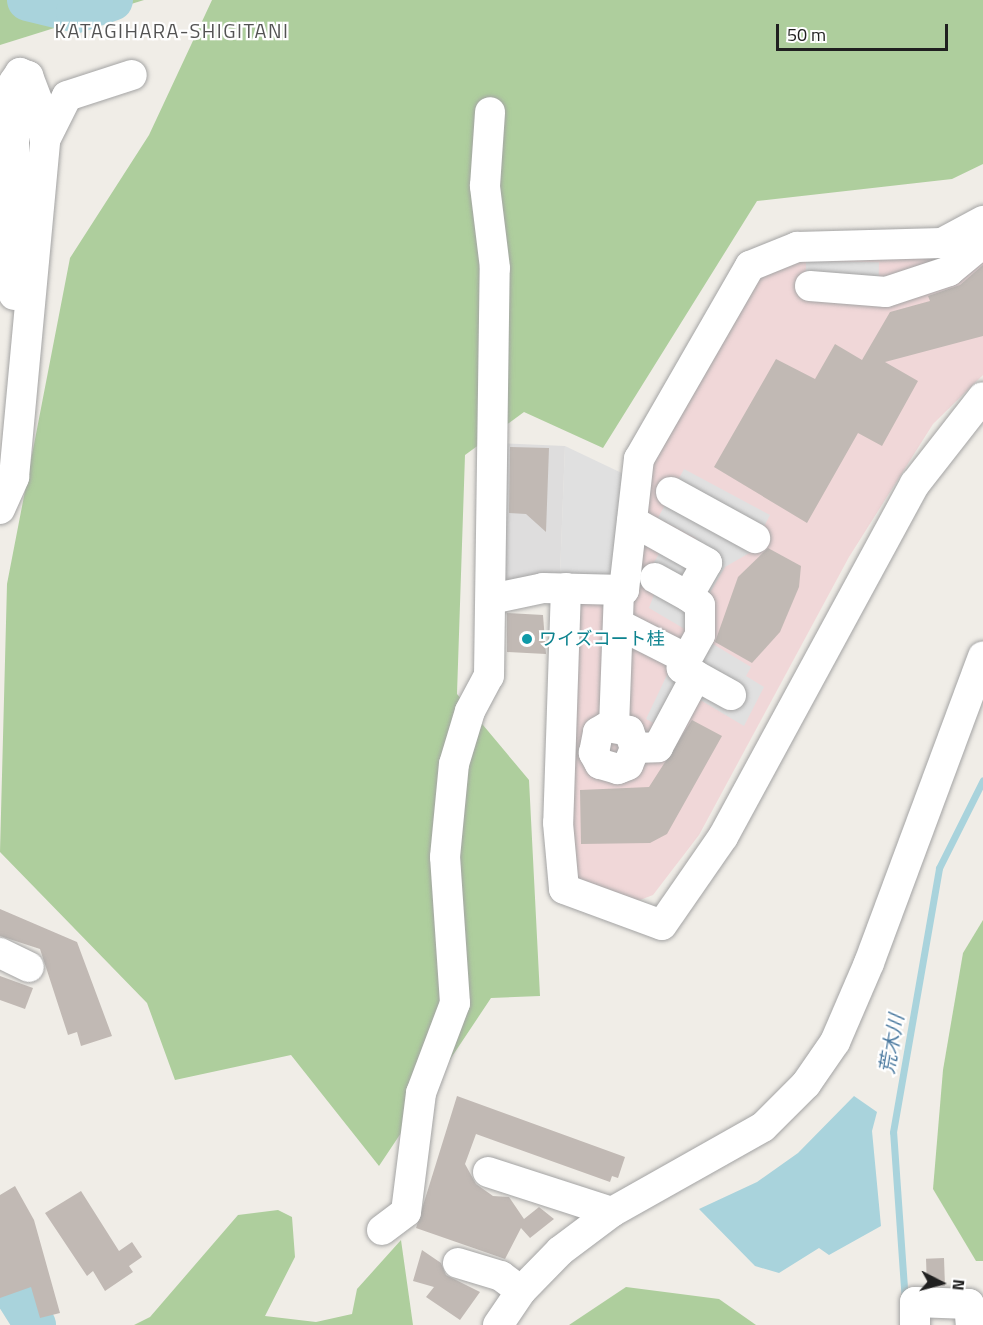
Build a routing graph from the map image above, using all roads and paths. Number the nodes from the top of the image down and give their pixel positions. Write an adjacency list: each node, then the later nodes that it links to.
1 (132, 75): 3 (street)
2 (490, 112): 17 (street)
3 (45, 140): 8 (street); 8 (street)
4 (983, 221): 11 (street)
5 (983, 243): 6 (street)
6 (810, 286)
7 (983, 397): 14 (street)
8 (22, 398): 10 (street)
9 (671, 492): 12 (street)
10 (0, 509)
11 (632, 521): 12 (street); 15 (street)
12 (707, 563): 16 (street)
13 (655, 578): 16 (street)
14 (566, 588): 15 (street); 17 (street)
15 (619, 590): 18 (street)
16 (688, 596): 20 (street)
17 (491, 599): 26 (street)
18 (618, 624): 20 (street); 20 (street)
19 (983, 656): 25 (street)
20 (692, 667): 21 (street)
21 (731, 695)
22 (0, 953): 23 (street)
23 (29, 967)
24 (488, 1172): 25 (street)
25 (612, 1212): 28 (street)
26 (382, 1230)
27 (458, 1263): 28 (street)
28 (520, 1291): 29 (street)
29 (498, 1325)
30 (915, 1325): 31 (street)
31 (971, 1325)

